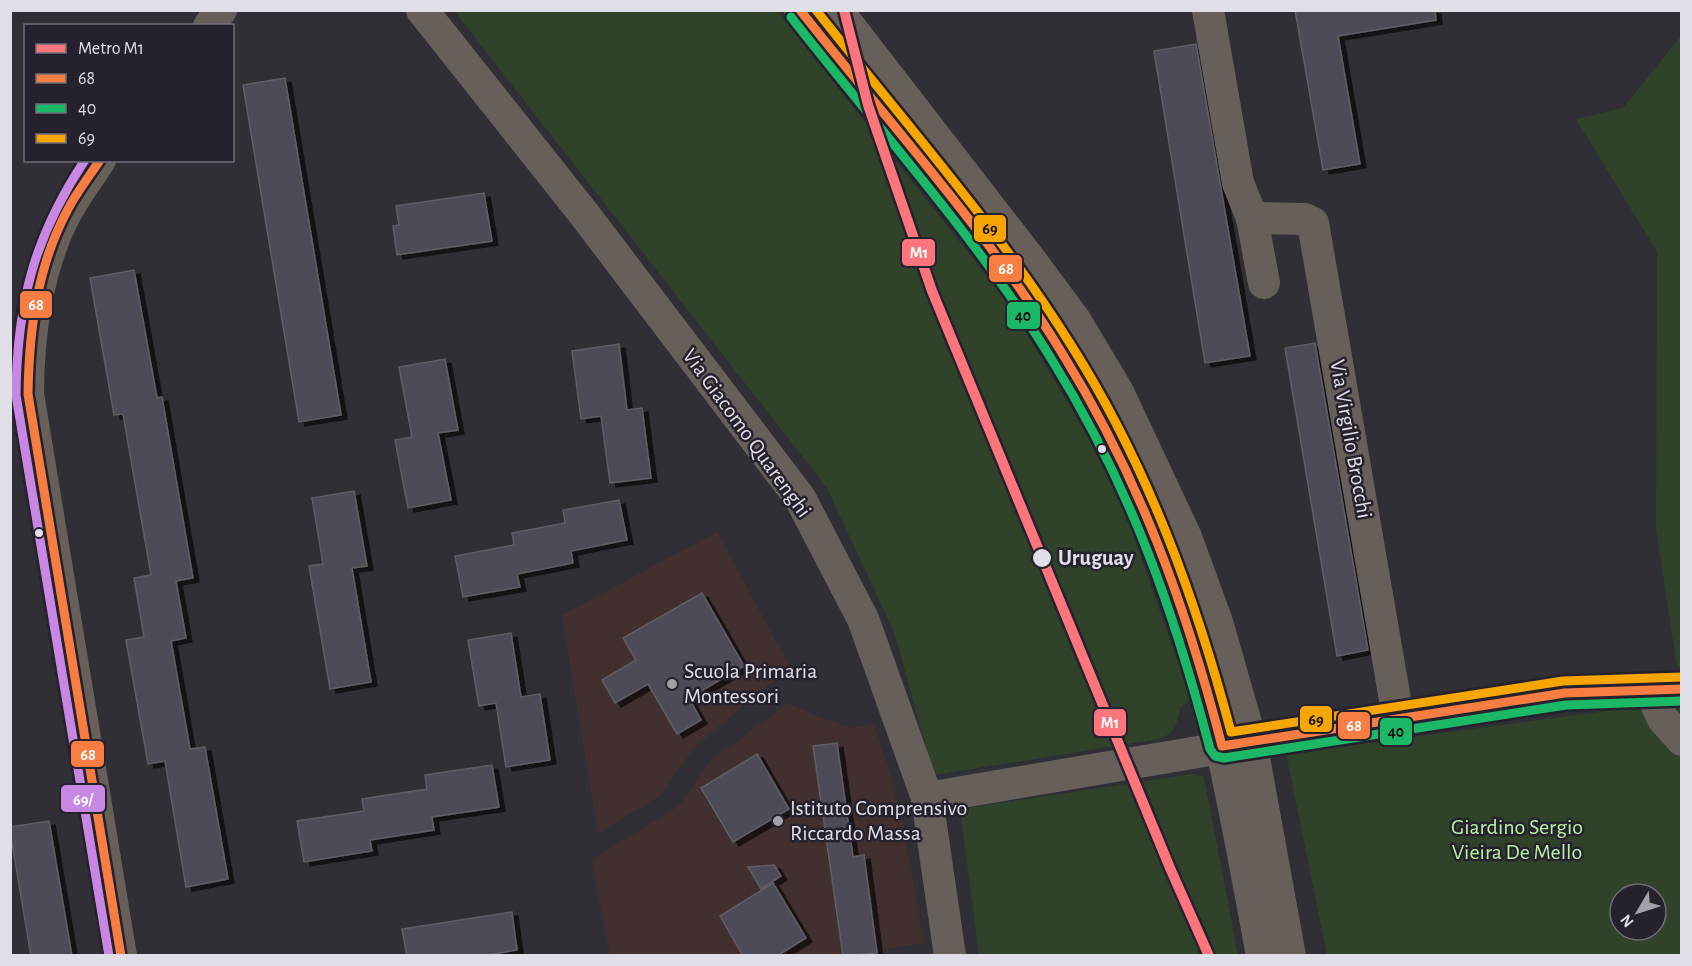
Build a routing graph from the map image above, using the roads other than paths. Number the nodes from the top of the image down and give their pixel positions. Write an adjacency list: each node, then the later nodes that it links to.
1 (221, 10): 5 (street)
2 (422, 10): 15 (street, Via Giacomo Quarenghi)
3 (1208, 10): 7 (street)
4 (821, 15): 14 (street)
5 (210, 24)
6 (99, 162): 9 (street)
7 (1252, 218): 8 (street); 12 (street, Via Virgilio Brocchi)
8 (1264, 284)
9 (19, 396): 16 (street)
10 (1649, 689): 11 (street); 12 (street); 13 (street)
11 (1682, 689)
12 (1398, 717): 14 (street)
13 (1682, 740)
14 (1236, 744): 15 (street); 18 (street); 19 (street)
15 (927, 798): 17 (street, Via Giacomo Quarenghi)
16 (121, 956)
17 (950, 956)
18 (1262, 956)
19 (1290, 956)

